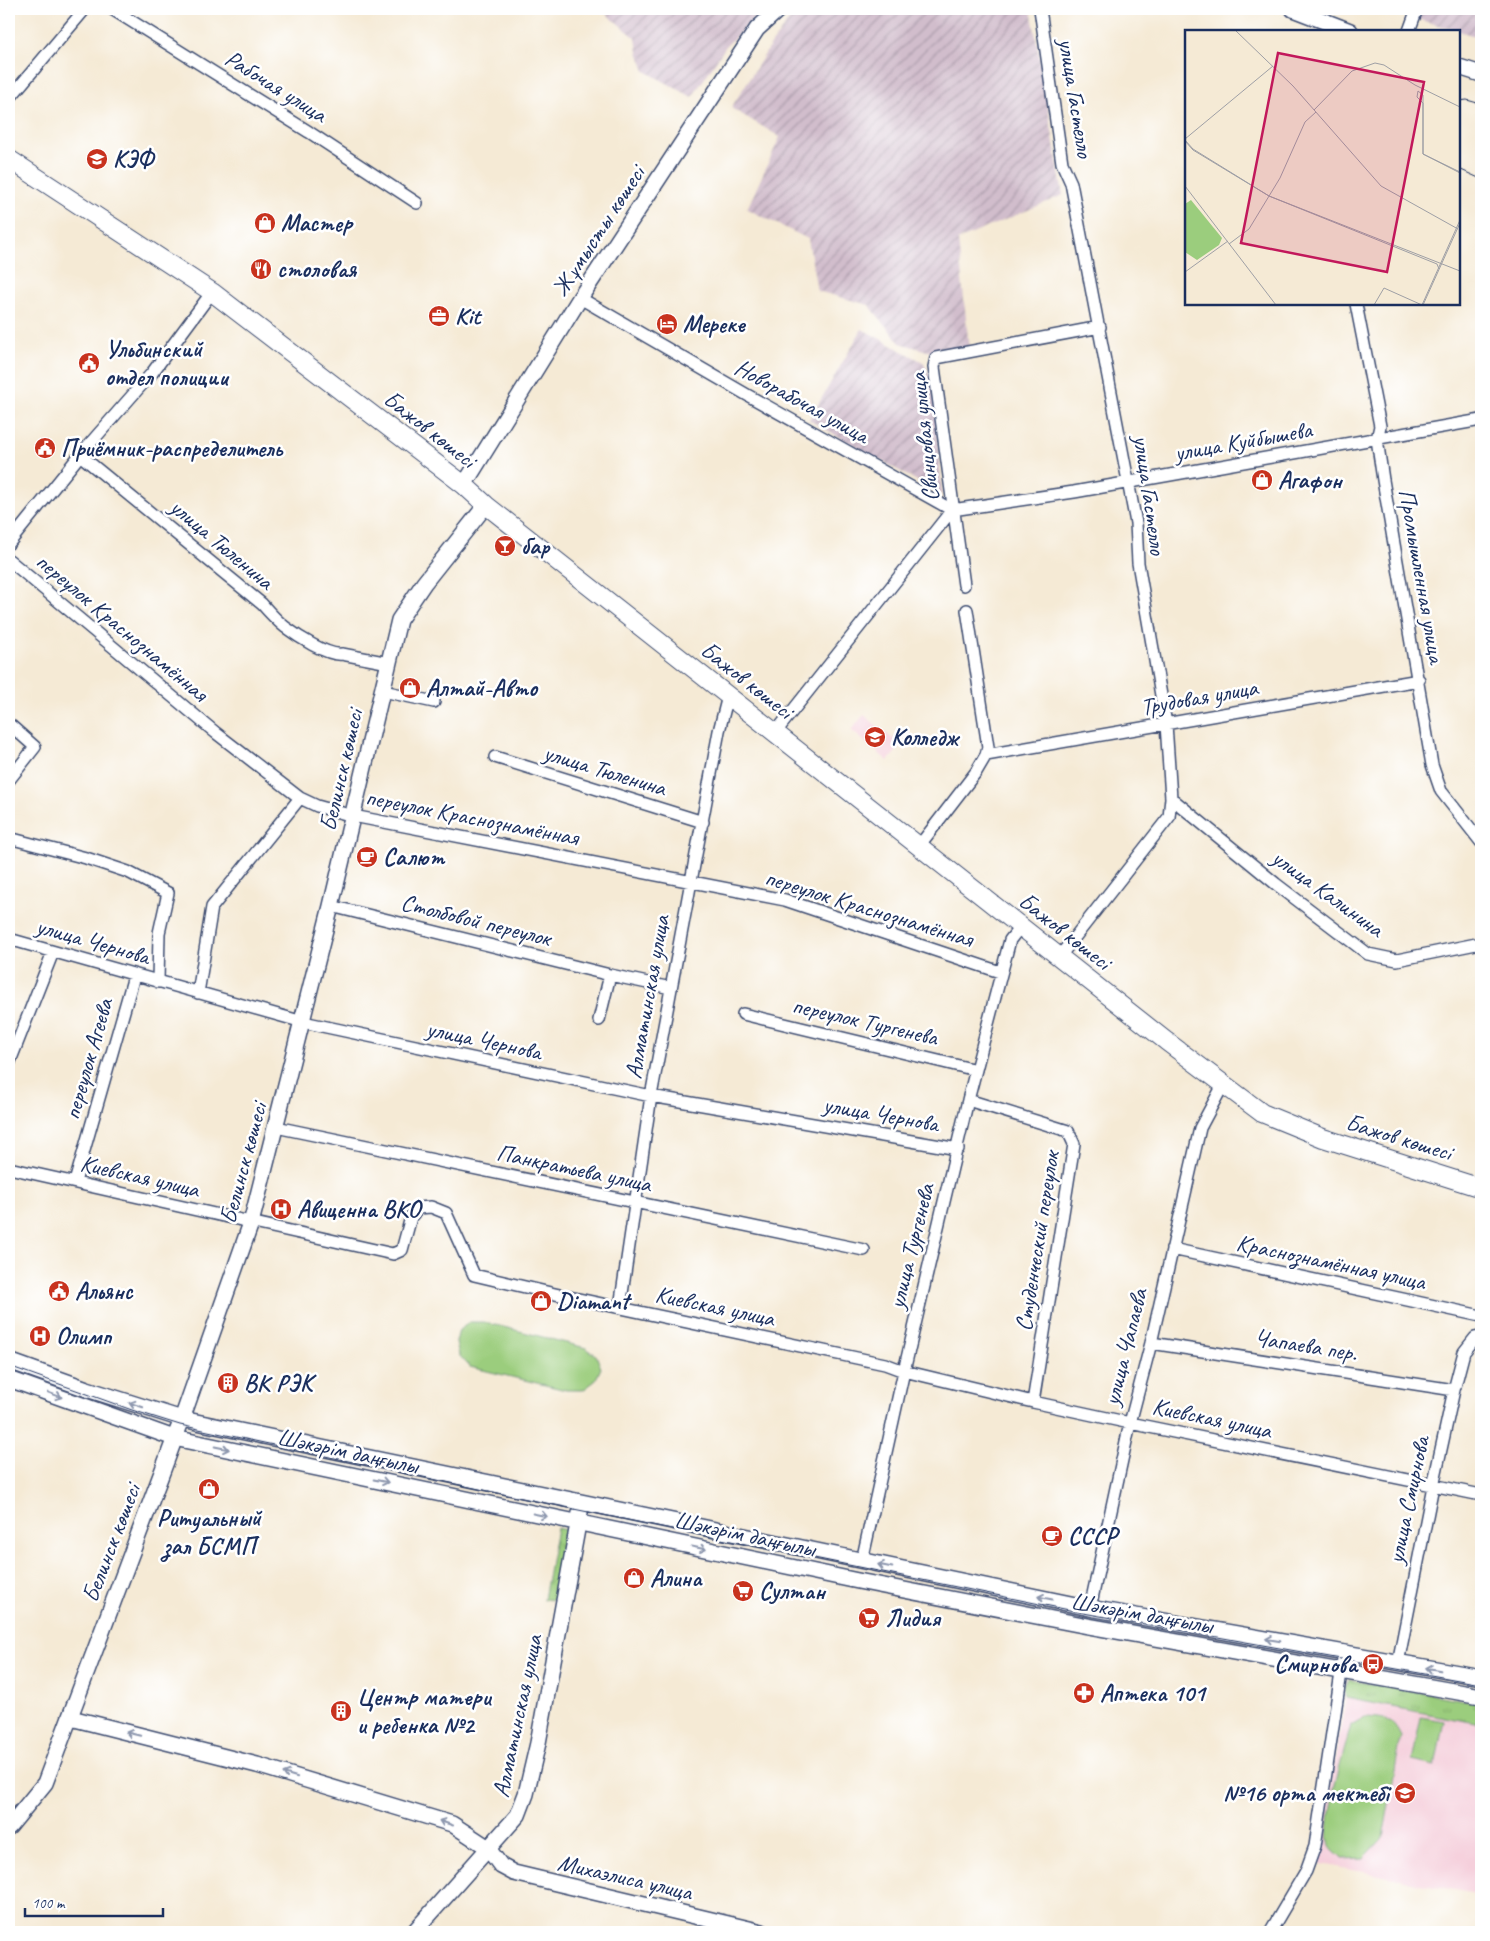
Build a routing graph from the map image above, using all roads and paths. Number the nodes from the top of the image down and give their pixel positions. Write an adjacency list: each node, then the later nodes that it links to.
1 (85, 9): 11 (street)
2 (112, 9): 13 (street, Рабочая улица)
3 (779, 9): 15 (main road, Жұмысты көшесі)
4 (1040, 9): 17 (street, улица Гастелло)
5 (1293, 9): 7 (main road)
6 (1417, 9): 8 (street)
7 (1347, 30)
8 (1409, 30)
9 (1460, 67): 10 (main road)
10 (1481, 74)
11 (9, 100)
12 (9, 158): 14 (main road, Бажов көшесі)
13 (417, 203)
14 (212, 292): 20 (street); 22 (main road, Бажов көшесі)
15 (580, 298): 22 (main road, Жұмысты көшесі); 24 (street, Новорабочая улица)
16 (1356, 305): 19 (street, Промышленная улица)
17 (1100, 327): 21 (street, улица Гастелло); 24 (street, Свинцовая улица)
18 (1481, 420): 19 (street, улица Куйбышева)
19 (1377, 439): 21 (street, улица Куйбышева); 30 (street, Промышленная улица)
20 (80, 455): 25 (street); 29 (street, улица Тюленина)
21 (1128, 482): 24 (street, улица Куйбышева); 35 (street, улица Гастелло)
22 (464, 485): 23 (main road, Бажов көшесі)
23 (486, 504): 29 (main road, Белинск көшесі); 32 (main road, Бажов көшесі)
24 (952, 510): 27 (street, Свинцовая улица); 36 (street)
25 (9, 543)
26 (9, 560): 40 (street, переулок Краснознамённая)
27 (964, 585)
28 (967, 610): 37 (street)
29 (389, 663): 31 (main road, Белинск көшесі)
30 (1419, 680): 35 (street, Трудовая улица); 45 (street, Промышленная улица)
31 (383, 690): 33 (street); 42 (main road, Белинск көшесі)
32 (728, 696): 36 (main road, Бажов көшесі); 43 (street, Алматинская улица)
33 (434, 702)
34 (9, 724): 39 (street)
35 (1166, 724): 37 (street, Трудовая улица); 41 (street, улица Гастелло)
36 (775, 732): 46 (main road, Бажов көшесі)
37 (986, 755): 46 (street)
38 (495, 757): 43 (street, улица Тюленина)
39 (9, 780)
40 (300, 798): 42 (street, переулок Краснознамённая); 59 (street)
41 (1171, 798): 51 (street, улица Калинина); 53 (street, улица Гастелло)
42 (353, 816): 47 (street, переулок Краснознамённая); 48 (main road, Белинск көшесі)
43 (702, 822): 47 (street, Алматинская улица)
44 (9, 838): 57 (street)
45 (1481, 842)
46 (919, 846): 49 (main road, Бажов көшесі)
47 (691, 881): 54 (street, переулок Краснознамённая); 58 (street, Алматинская улица)
48 (331, 906): 55 (street, Столбовой переулок); 62 (main road, Белинск көшесі)
49 (1020, 927): 53 (main road, Бажов көшесі); 54 (street, улица Тургенева)
50 (9, 939): 52 (street, улица Чернова)
51 (1481, 943)
52 (53, 952): 56 (street, улица Чернова); 63 (street)
53 (1060, 956): 65 (main road, Бажов көшесі)
54 (1000, 972): 64 (street, улица Тургенева)
55 (610, 975): 58 (street, Столбовой переулок); 61 (street)
56 (134, 976): 57 (street, улица Чернова); 71 (street, переулок Агеева)
57 (158, 982): 59 (street, улица Чернова)
58 (672, 988): 66 (street, Алматинская улица)
59 (198, 993): 62 (street, улица Чернова)
60 (743, 1014): 64 (street, переулок Тургенева)
61 (598, 1020)
62 (303, 1022): 66 (street, улица Чернова); 68 (main road, Белинск көшесі)
63 (9, 1064)
64 (976, 1070): 67 (street, улица Тургенева)
65 (1223, 1085): 72 (main road, Бажов көшесі); 75 (street, улица Чапаева)
66 (651, 1096): 69 (street, улица Чернова); 73 (street, Алматинская улица)
67 (968, 1100): 69 (street, улица Тургенева); 85 (street, Студенческий переулок)
68 (276, 1127): 73 (street, Панкратьева улица); 74 (main road, Белинск көшесі)
69 (958, 1149): 82 (street, улица Тургенева)
70 (9, 1168): 71 (street, Киевская улица)
71 (75, 1182): 74 (street, Киевская улица)
72 (1481, 1188)
73 (636, 1203): 76 (street, Панкратьева улица); 77 (street, Алматинская улица)
74 (251, 1224): 77 (street, Киевская улица); 86 (main road, Белинск көшесі)
75 (1172, 1249): 78 (street, Краснознамённая улица); 80 (street, улица Чапаева)
76 (864, 1250)
77 (620, 1307): 82 (street, Киевская улица)
78 (1481, 1316)
79 (1481, 1336): 84 (street, улица Смирнова)
80 (1151, 1343): 84 (street, Чапаева пер.); 87 (street, улица Чапаева)
81 (9, 1361): 86 (main road, Шәкәрім даңғылы, one-way to 81)
82 (904, 1371): 85 (street, Киевская улица); 93 (street, улица Тургенева)
83 (9, 1379): 88 (main road, Шәкәрім даңғылы, one-way to 88)
84 (1454, 1390): 89 (street, улица Смирнова)
85 (1033, 1402): 87 (street, Киевская улица)
86 (182, 1420): 88 (main road, Белинск көшесі); 91 (main road, Шәкәрім даңғылы)
87 (1130, 1423): 89 (street, Киевская улица); 95 (street, улица Чапаева)
88 (174, 1438): 92 (main road, Шәкәрім даңғылы, one-way to 92); 103 (main road, Белинск көшесі)
89 (1433, 1486): 90 (street, Киевская улица); 98 (street, улица Смирнова)
90 (1481, 1495)
91 (582, 1503): 92 (main road, Алматинская улица); 93 (main road, Шәкәрім даңғылы)
92 (578, 1523): 94 (main road, Шәкәрім даңғылы, one-way to 94); 105 (main road, Алматинская улица)
93 (862, 1561): 94 (main road, улица Тургенева); 95 (main road, Шәкәрім даңғылы, one-way to 93)
94 (858, 1581): 96 (main road, Шәкәрім даңғылы)
95 (1090, 1608): 96 (main road, улица Чапаева); 97 (main road, Шәкәрім даңғылы, one-way to 95)
96 (1088, 1626): 99 (main road, Шәкәрім даңғылы)
97 (1344, 1653): 98 (main road, Шәкәрім даңғылы); 99 (street)
98 (1398, 1663): 100 (main road, Шәкәрім даңғылы, one-way to 98); 101 (main road, улица Смирнова)
99 (1340, 1670): 101 (main road, Шәкәрім даңғылы); 108 (street)
100 (1481, 1677)
101 (1394, 1680): 102 (main road, Шәкәрім даңғылы)
102 (1481, 1696)
103 (71, 1718): 104 (main road, Белинск көшесі); 105 (main road, Михаэлиса улица, one-way to 103)
104 (9, 1827)
105 (487, 1847): 106 (main road, Алматинская улица); 107 (main road, Михаэлиса улица)
106 (414, 1932)
107 (762, 1932)
108 (1270, 1932)

